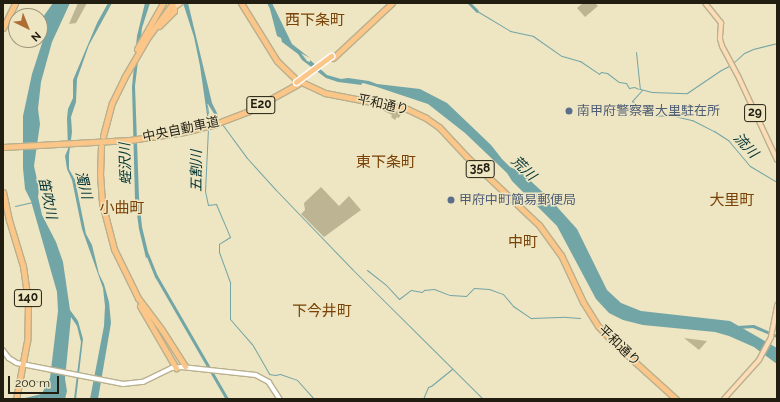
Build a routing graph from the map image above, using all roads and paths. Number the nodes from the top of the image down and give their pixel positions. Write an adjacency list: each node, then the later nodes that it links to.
1 (15, 3): 9 (highway)
2 (163, 3): 10 (highway)
3 (241, 3): 25 (highway, 平和通り / 358)
4 (387, 3): 11 (highway, 中央自動車道 / E20)
5 (392, 3): 11 (highway, 中央自動車道 / E20)
6 (705, 3): 15 (main road, 29)
7 (180, 4): 8 (main road)
8 (172, 5): 10 (highway); 10 (highway)
9 (3, 28)
10 (147, 36): 12 (highway); 12 (highway)
11 (332, 57): 14 (highway, 中央自動車道 / E20, bridge)
12 (127, 70): 13 (highway)
13 (102, 136)
14 (3, 146)
15 (777, 160)
16 (3, 192): 20 (highway, 140)
17 (777, 306): 26 (main road)
18 (148, 316): 18 (highway); 21 (highway); 22 (highway)
19 (3, 350): 20 (main road)
20 (26, 366): 22 (main road); 23 (highway, 140)
21 (185, 366): 22 (main road); 24 (main road)
22 (176, 368)
23 (16, 399)
24 (280, 399)
25 (676, 399)
26 (724, 399)

